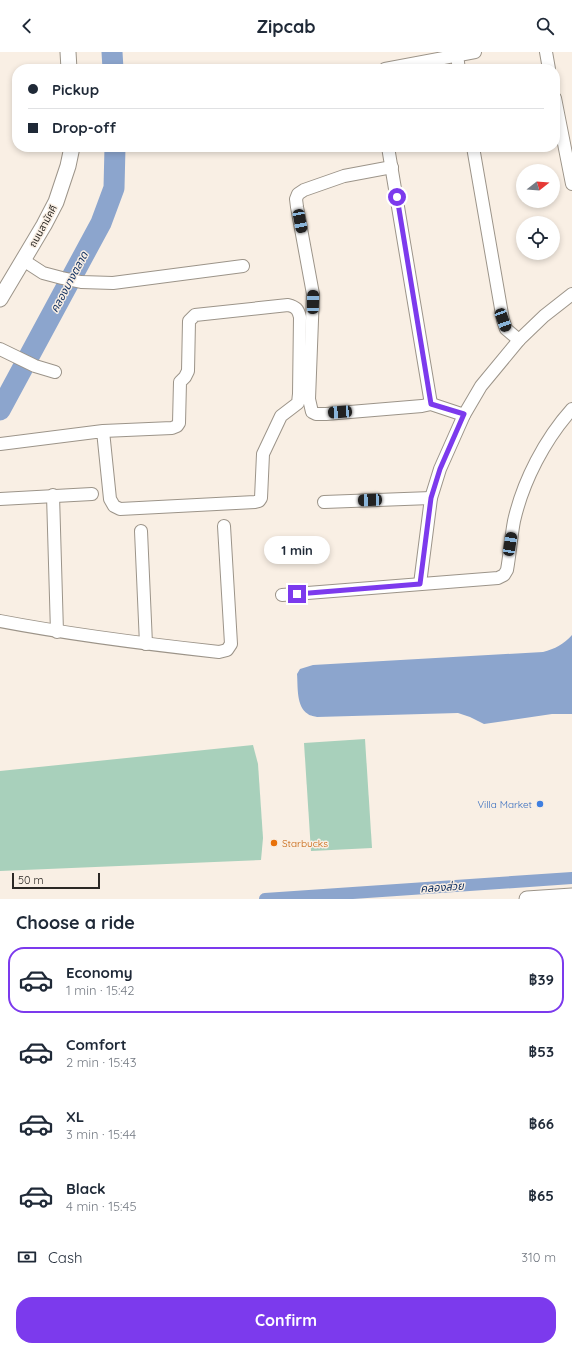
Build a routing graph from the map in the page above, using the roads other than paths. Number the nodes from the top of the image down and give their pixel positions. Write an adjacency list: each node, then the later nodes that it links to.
1 (68, 52): 5 (main road)
2 (475, 52): 4 (street)
3 (546, 52): 8 (street)
4 (457, 56): 6 (street); 7 (street)
5 (69, 64)
6 (413, 64)
7 (458, 64)
8 (548, 64)
9 (560, 123): 14 (street)
10 (71, 152): 15 (main road, ถนนสามัคคี)
11 (389, 152): 13 (street)
12 (474, 152): 19 (street)
13 (392, 167): 22 (street); 22 (street)
14 (572, 184)
15 (23, 260): 16 (street); 18 (main road, ถนนสามัคคี)
16 (243, 266)
17 (572, 294): 19 (street)
18 (0, 299)
19 (519, 340): 24 (street)
20 (5, 352): 21 (street)
21 (56, 372)
22 (431, 404): 24 (street)
23 (572, 409): 34 (street)
24 (464, 414): 29 (street)
25 (103, 431): 25 (street); 26 (street)
26 (1, 444)
27 (92, 494): 28 (street)
28 (53, 495): 30 (street); 37 (street)
29 (431, 498): 31 (street); 34 (street)
30 (0, 499)
31 (324, 502)
32 (224, 526): 38 (street)
33 (141, 531): 38 (street)
34 (420, 584): 35 (street)
35 (282, 595)
36 (0, 620): 37 (street)
37 (57, 632): 38 (street)
38 (146, 644)
39 (572, 896): 40 (main road)
40 (527, 899)

